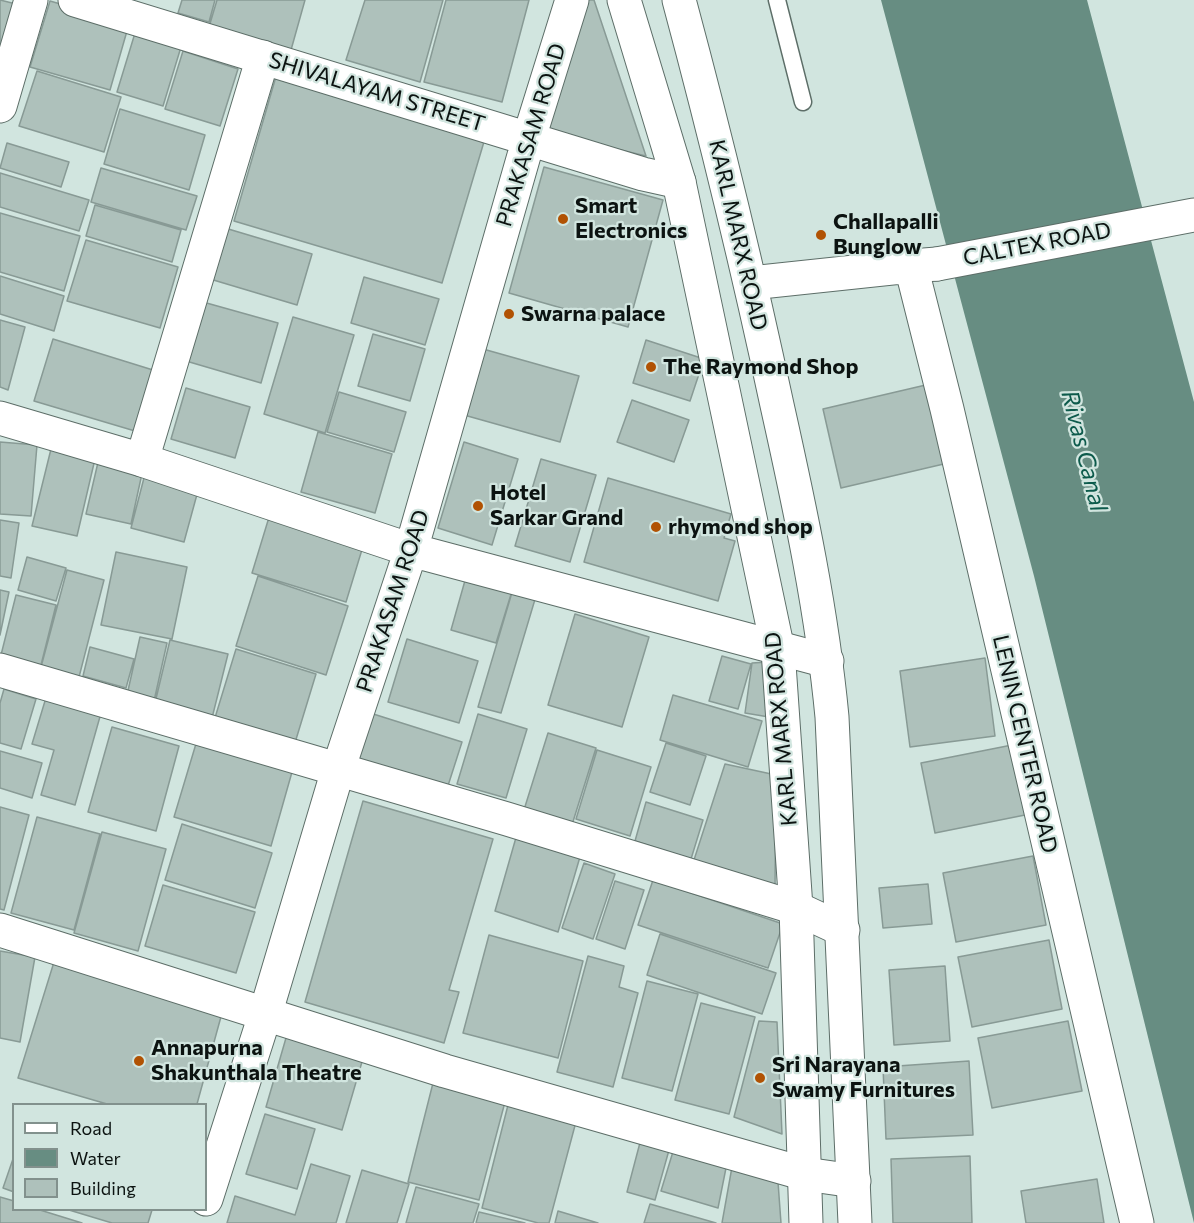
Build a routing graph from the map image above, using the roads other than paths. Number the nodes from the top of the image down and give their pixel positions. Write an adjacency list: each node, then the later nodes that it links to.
1 (31, 0): 9 (street)
2 (75, 0): 7 (street, SHIVALAYAM STREET)
3 (572, 0): 10 (street, PRAKASAM ROAD)
4 (624, 0): 11 (street, KARL MARX ROAD)
5 (679, 0): 14 (street, KARL MARX ROAD)
6 (777, 0): 8 (lane)
7 (263, 57): 10 (street, SHIVALAYAM STREET); 17 (street)
8 (803, 102)
9 (0, 106)
10 (529, 138): 11 (street, SHIVALAYAM STREET); 18 (street, PRAKASAM ROAD)
11 (679, 182): 15 (street, KARL MARX ROAD)
12 (1182, 216): 13 (street, CALTEX ROAD)
13 (924, 265): 14 (street, CALTEX ROAD); 32 (street, LENIN CENTER ROAD)
14 (751, 283): 15 (street, CALTEX ROAD); 20 (street, KARL MARX ROAD)
15 (701, 291): 19 (street, KARL MARX ROAD)
16 (0, 418): 17 (street)
17 (142, 460): 18 (street)
18 (411, 550): 19 (street); 22 (street, PRAKASAM ROAD)
19 (778, 650): 20 (street); 23 (street, KARL MARX ROAD)
20 (827, 661): 25 (street, KARL MARX ROAD)
21 (0, 669): 22 (street)
22 (338, 770): 23 (street); 26 (street, PRAKASAM ROAD)
23 (796, 908): 25 (street); 27 (street, KARL MARX ROAD)
24 (0, 930): 26 (street)
25 (843, 930): 28 (street, KARL MARX ROAD)
26 (265, 1015): 27 (street); 29 (street, PRAKASAM ROAD)
27 (805, 1174): 28 (street); 30 (street, KARL MARX ROAD)
28 (854, 1181): 31 (street, KARL MARX ROAD)
29 (207, 1196)
30 (806, 1223)
31 (855, 1223)
32 (1137, 1223)

